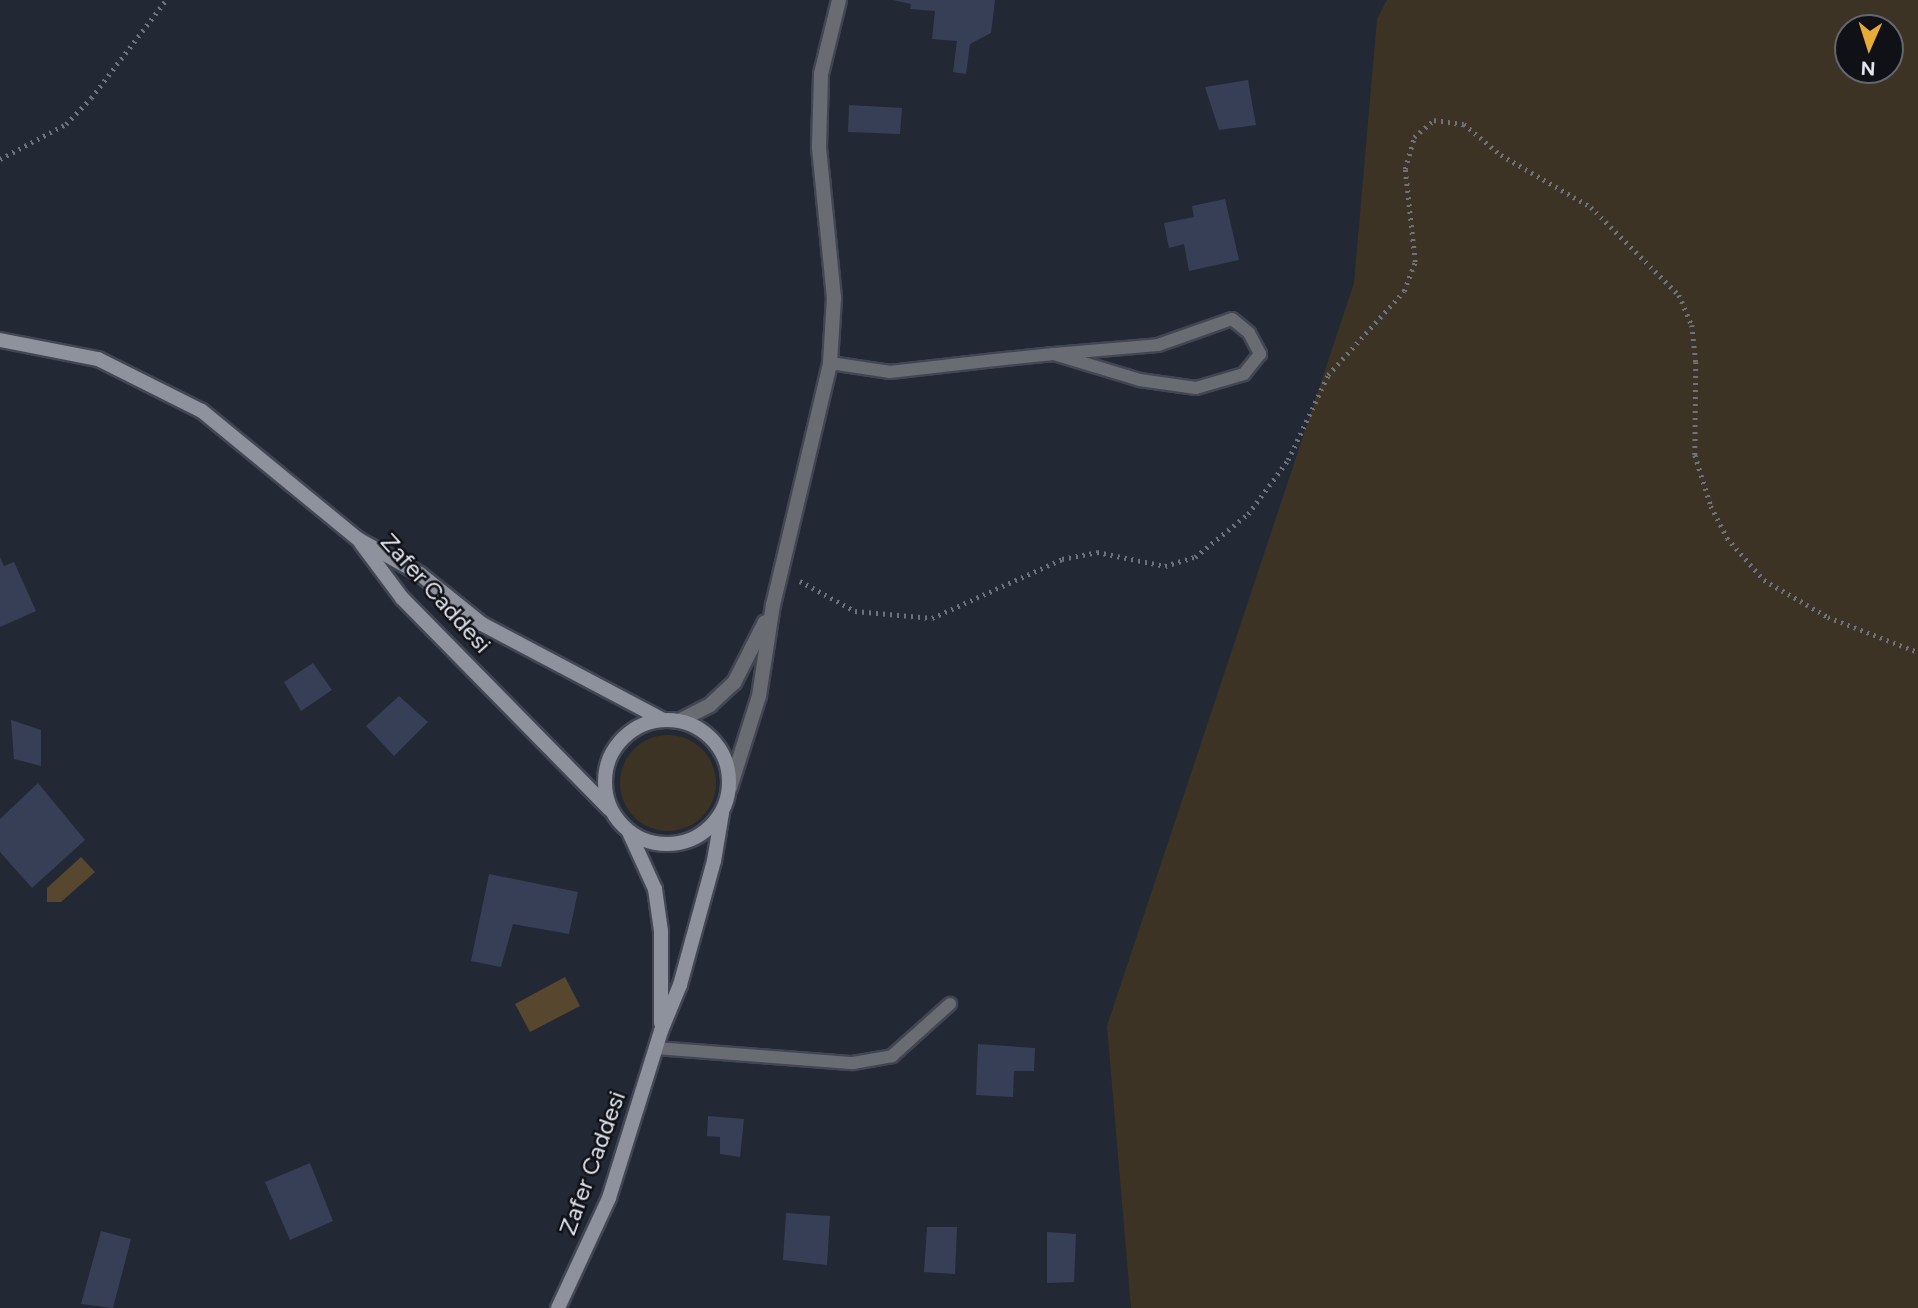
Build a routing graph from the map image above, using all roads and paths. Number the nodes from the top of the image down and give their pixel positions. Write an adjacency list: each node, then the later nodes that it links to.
1 (166, 0): 3 (path)
2 (839, 0): 6 (street)
3 (0, 159)
4 (0, 340): 7 (street)
5 (1054, 354): 5 (lane); 6 (lane)
6 (830, 363): 8 (street)
7 (358, 539): 11 (street, Zafer Caddesi); 14 (street, Zafer Caddesi)
8 (781, 571): 9 (street); 10 (path)
9 (773, 605): 12 (street); 13 (street, Zafer Caddesi)
10 (1918, 652)
11 (663, 720): 12 (street, Zafer Caddesi); 14 (street, Zafer Caddesi)
12 (679, 721): 13 (street, Zafer Caddesi)
13 (730, 788): 15 (street, Zafer Caddesi)
14 (612, 811): 16 (street, Zafer Caddesi)
15 (722, 813): 16 (street, Zafer Caddesi); 18 (street, Zafer Caddesi)
16 (628, 831): 18 (street, Zafer Caddesi)
17 (950, 1004): 19 (lane)
18 (661, 1031): 19 (street, Zafer Caddesi)
19 (656, 1048): 20 (street, Zafer Caddesi)
20 (558, 1308)

